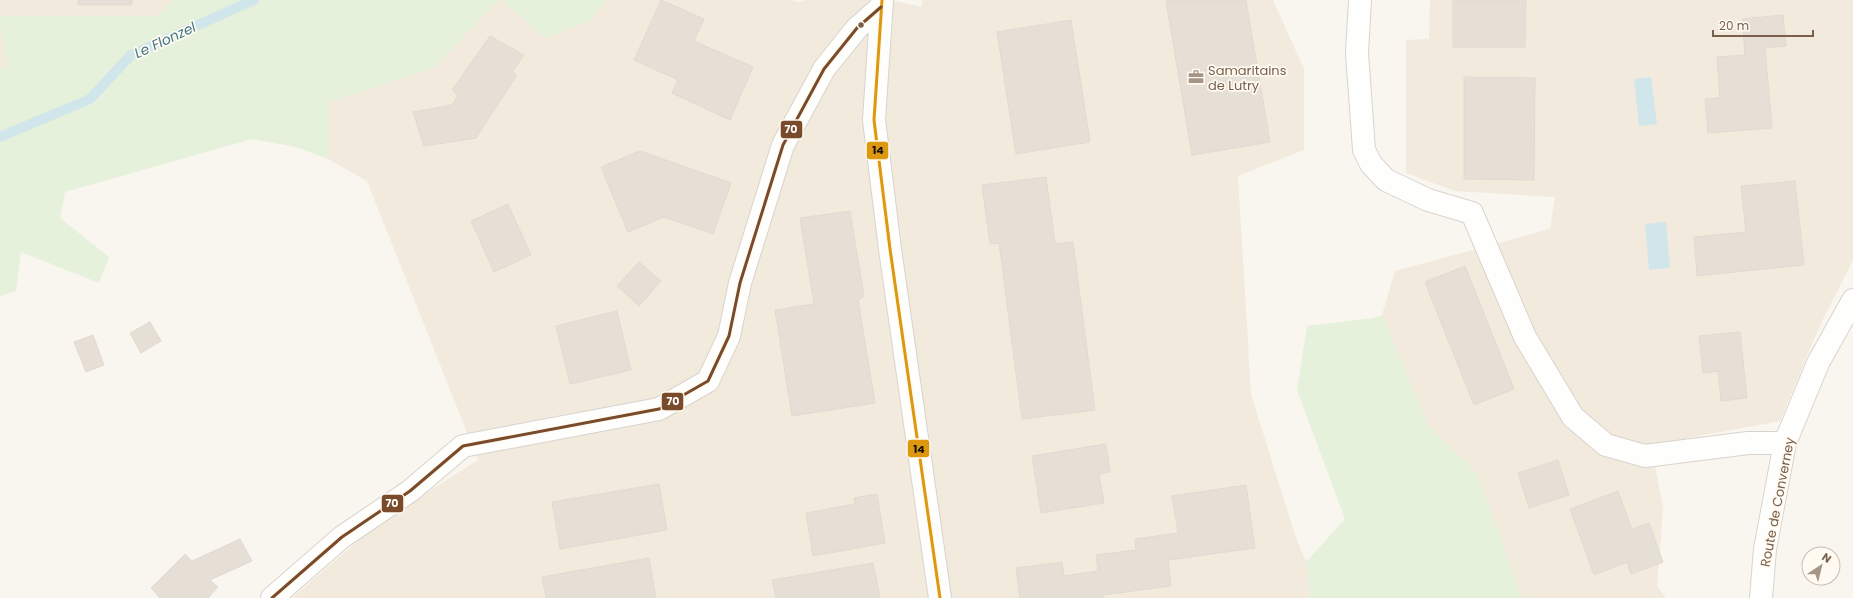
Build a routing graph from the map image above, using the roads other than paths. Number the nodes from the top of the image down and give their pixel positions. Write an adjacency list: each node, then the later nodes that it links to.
1 (1360, 0): 4 (street)
2 (882, 3): 5 (street); 6 (street)
3 (1853, 300): 4 (street, Route de Converney)
4 (1785, 443): 7 (street, Route de Converney)
5 (272, 598)
6 (940, 598)
7 (1761, 598)

